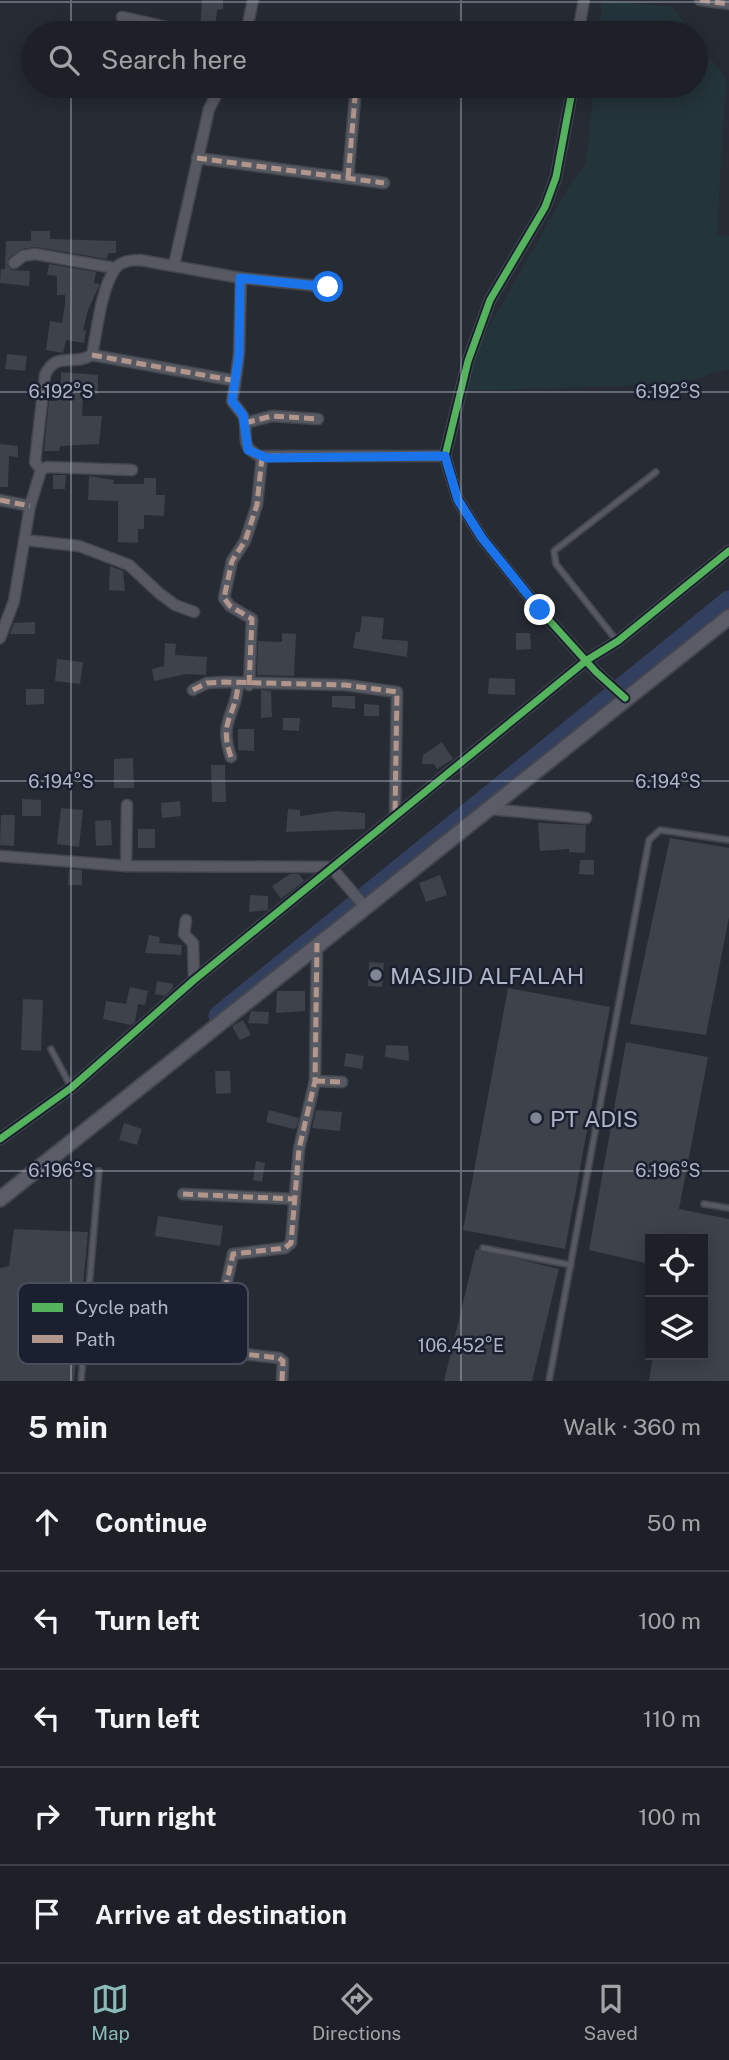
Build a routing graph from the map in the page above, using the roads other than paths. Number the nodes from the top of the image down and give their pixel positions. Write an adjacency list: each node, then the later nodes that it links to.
1 (253, 0): 7 (street)
2 (583, 0): 8 (street)
3 (700, 0): 4 (street)
4 (729, 4)
5 (122, 17): 6 (street)
6 (140, 21)
7 (249, 21)
8 (580, 21)
9 (215, 98): 12 (street)
10 (355, 98): 13 (street)
11 (571, 98): 24 (street)
12 (197, 158): 13 (street); 16 (street)
13 (348, 178): 14 (street)
14 (384, 183)
15 (14, 263): 17 (street)
16 (174, 265): 17 (street); 18 (street)
17 (115, 268): 20 (street)
18 (240, 278): 19 (street); 21 (street)
19 (328, 287)
20 (92, 355): 21 (street); 26 (street)
21 (235, 384): 23 (street)
22 (318, 418): 23 (street)
23 (245, 423): 25 (street)
24 (438, 456): 25 (street); 37 (street)
25 (262, 457): 38 (street)
26 (41, 470): 27 (street); 30 (street)
27 (132, 470)
28 (656, 472): 36 (lane)
29 (0, 500): 30 (street)
30 (30, 506): 31 (street)
31 (25, 540): 33 (street); 35 (street)
32 (729, 551): 36 (street)
33 (194, 612)
34 (729, 617): 40 (street)
35 (0, 638)
36 (618, 641): 37 (street)
37 (587, 660): 40 (street); 44 (street)
38 (243, 685): 39 (street); 41 (street); 44 (street)
39 (193, 690)
40 (624, 696): 43 (street)
41 (231, 757)
42 (127, 805): 48 (street)
43 (487, 809): 45 (street); 50 (street)
44 (395, 815): 49 (street)
45 (586, 818)
46 (729, 840): 66 (lane)
47 (0, 856): 48 (street)
48 (126, 866): 49 (street)
49 (331, 867): 50 (street); 53 (street)
50 (364, 905): 52 (street)
51 (186, 920): 53 (street)
52 (317, 943): 55 (street); 61 (street)
53 (194, 980): 57 (street)
54 (51, 1049): 57 (lane)
55 (315, 1081): 56 (street); 62 (street)
56 (342, 1082)
57 (71, 1088): 58 (street)
58 (0, 1139)
59 (99, 1171): 67 (lane)
60 (183, 1194): 62 (street)
61 (0, 1199)
62 (293, 1199): 68 (street)
63 (704, 1205): 64 (lane)
64 (729, 1208)
65 (483, 1248): 66 (lane)
66 (572, 1265): 71 (lane)
67 (89, 1283)
68 (225, 1283)
69 (248, 1354): 70 (street)
70 (282, 1381)
71 (549, 1381)

